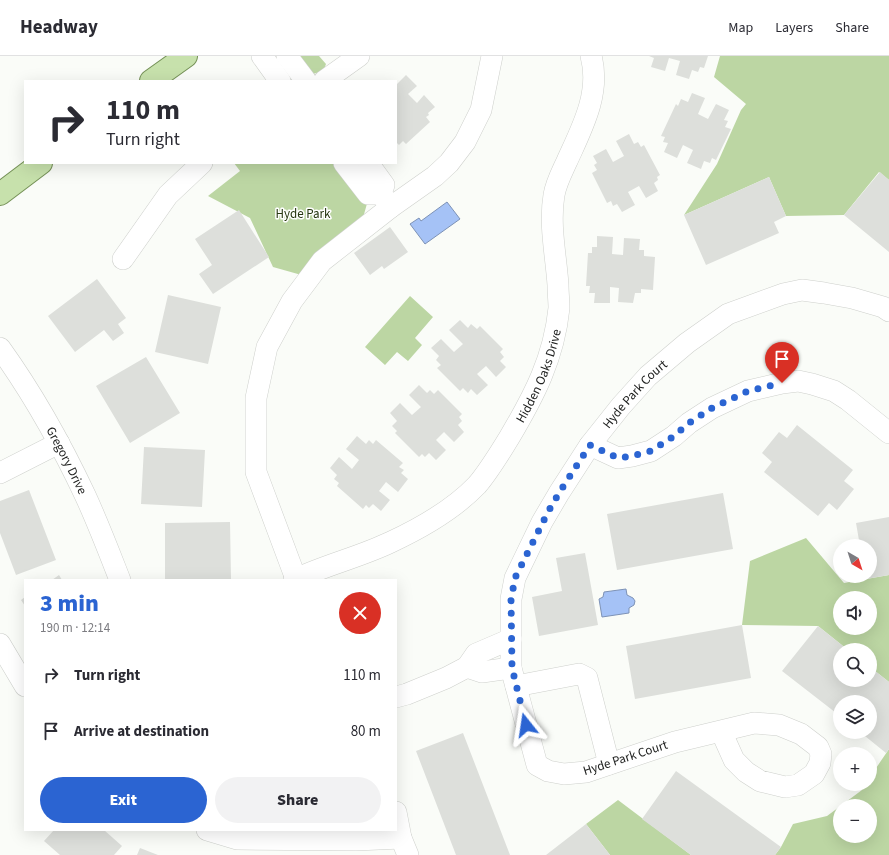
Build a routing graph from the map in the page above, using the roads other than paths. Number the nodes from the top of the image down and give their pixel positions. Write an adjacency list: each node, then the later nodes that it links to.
1 (186, 56): 7 (main road)
2 (262, 56): 8 (street)
3 (287, 56): 9 (street)
4 (358, 56): 10 (street)
5 (492, 56): 16 (street, Hidden Oaks Drive)
6 (590, 56): 26 (street, Hidden Oaks Drive)
7 (153, 80)
8 (279, 80)
9 (305, 80)
10 (325, 80)
11 (40, 164): 15 (main road)
12 (201, 164): 17 (street)
13 (345, 164): 16 (street)
14 (369, 164): 16 (street)
15 (0, 194)
16 (385, 199): 25 (street, Hidden Oaks Drive)
17 (123, 259)
18 (889, 311): 22 (street, Hyde Park Court)
19 (0, 348): 21 (street, Gregory Drive)
20 (889, 433): 22 (street)
21 (59, 443): 23 (street); 24 (street, Gregory Drive)
22 (590, 445): 27 (street, Hyde Park Court)
23 (0, 472)
24 (120, 579)
25 (295, 579)
26 (298, 579)
27 (511, 639): 29 (street); 30 (street, Hyde Park Court)
28 (0, 644): 31 (street)
29 (468, 667): 30 (street); 32 (street)
30 (514, 677): 34 (street); 34 (street, Hyde Park Court)
31 (24, 684)
32 (397, 697)
33 (721, 731): 34 (street, Hyde Park Court)
34 (609, 764)
35 (397, 816): 37 (street)
36 (209, 831): 38 (street)
37 (404, 846): 38 (street)
38 (236, 847)

